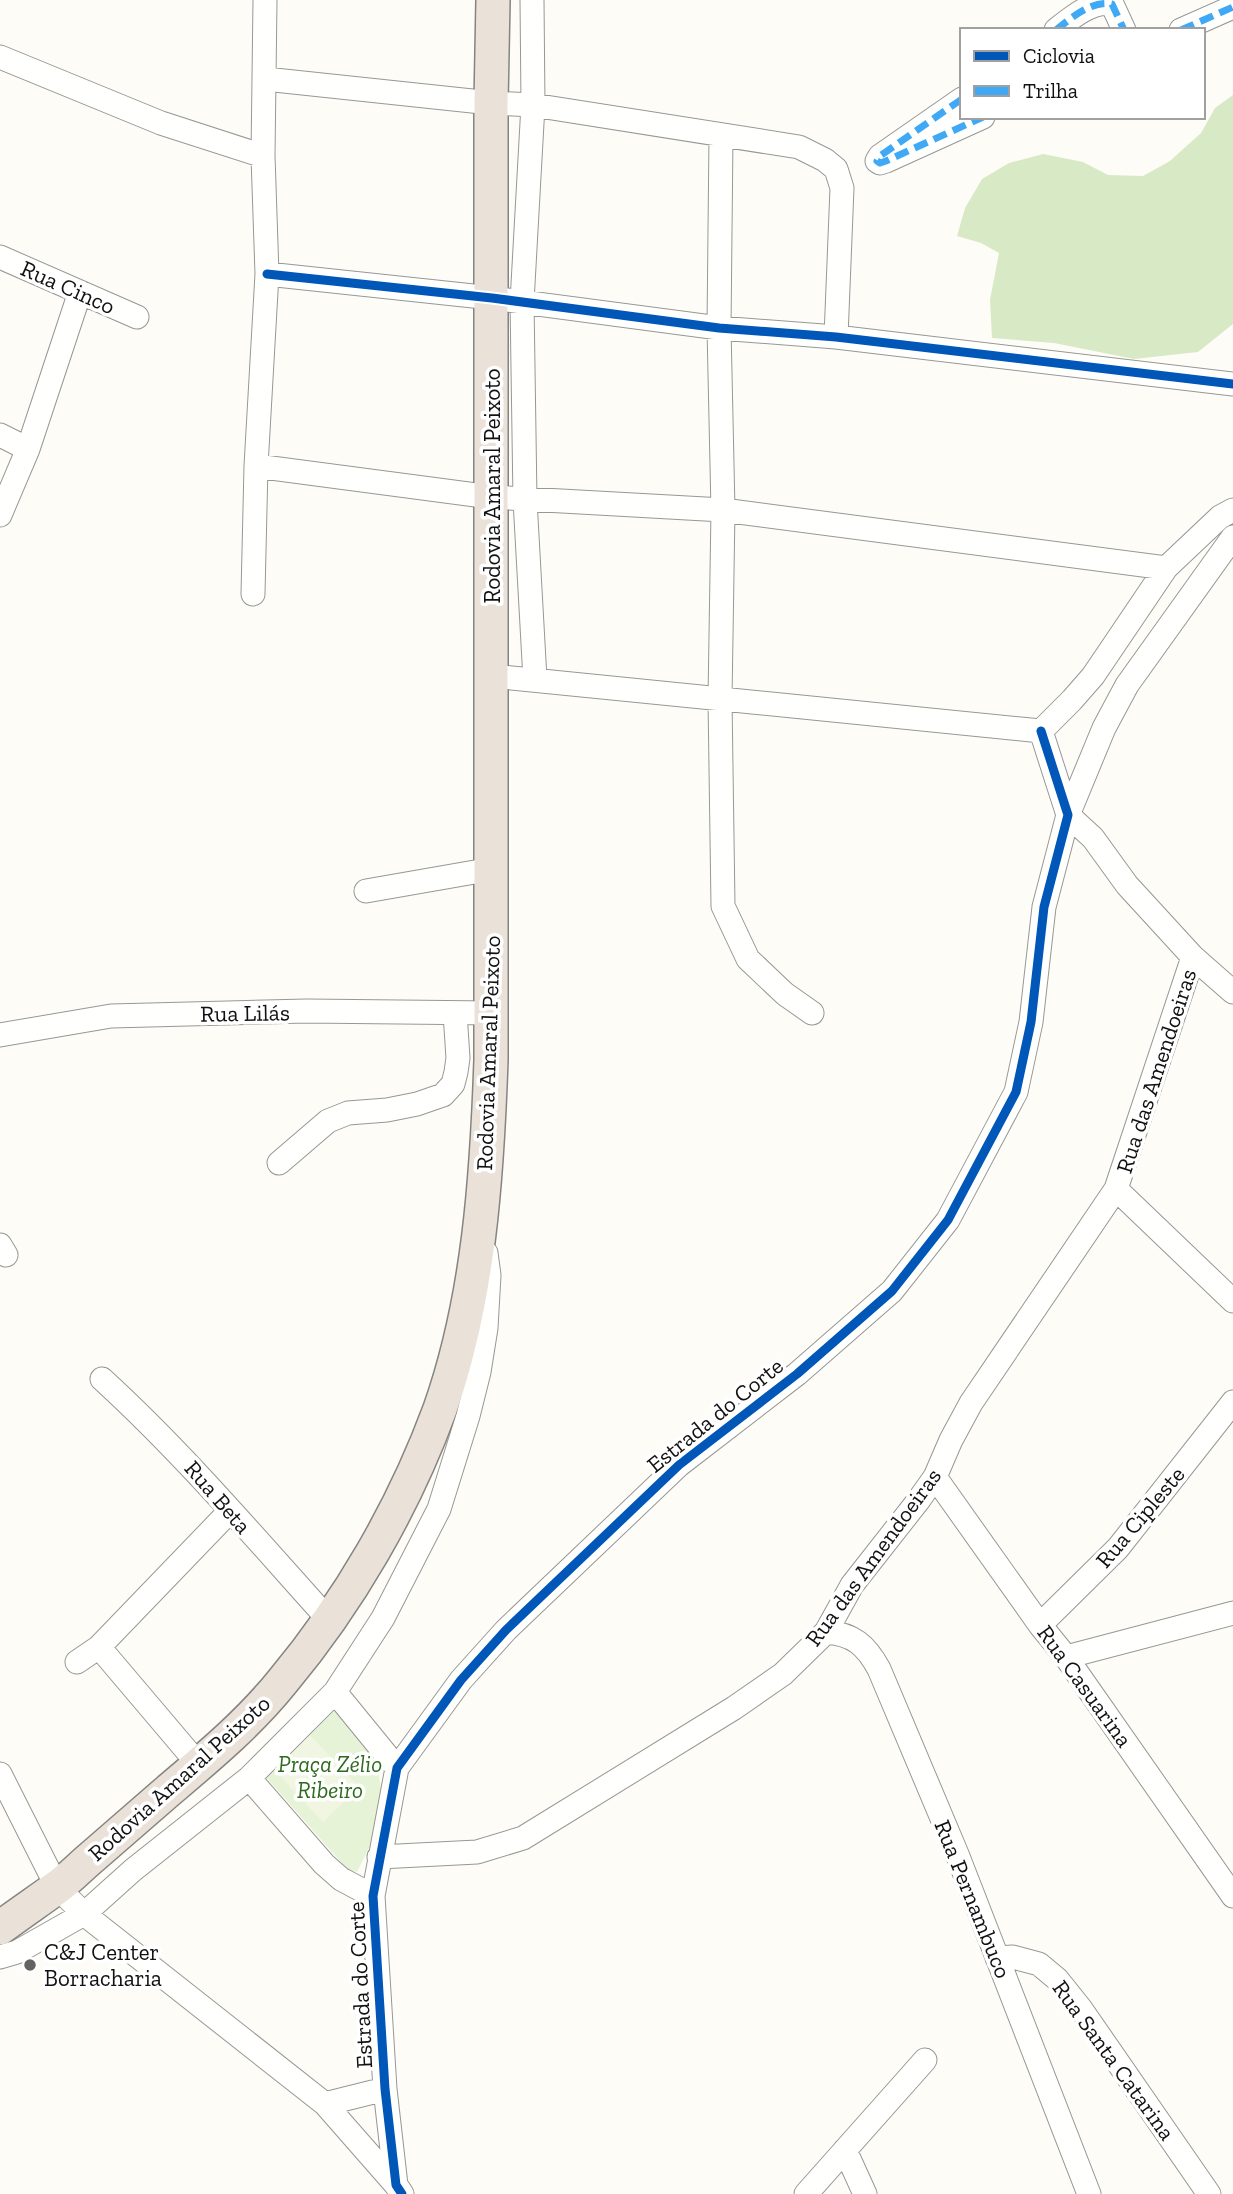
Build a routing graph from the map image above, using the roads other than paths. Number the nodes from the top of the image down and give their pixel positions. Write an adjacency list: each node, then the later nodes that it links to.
1 (265, 0): 9 (street)
2 (494, 0): 11 (highway, Rodovia Amaral Peixoto)
3 (531, 0): 12 (street)
4 (1233, 7): 7 (street)
5 (1059, 28): 6 (street)
6 (1123, 28)
7 (1186, 28)
8 (0, 57): 15 (street)
9 (265, 79): 11 (street); 15 (street)
10 (960, 100): 13 (street)
11 (491, 103): 12 (street); 19 (highway, Rodovia Amaral Peixoto)
12 (533, 106): 14 (street); 19 (street)
13 (979, 119)
14 (721, 136): 21 (street); 22 (street)
15 (263, 156): 17 (street)
16 (0, 257): 18 (street, Rua Cinco)
17 (267, 274): 19 (street); 26 (street)
18 (80, 292): 20 (street, Rua Cinco); 25 (street)
19 (507, 300): 21 (street); 27 (highway, Rodovia Amaral Peixoto); 28 (street)
20 (137, 317)
21 (719, 328): 22 (street); 29 (street)
22 (836, 337): 23 (street)
23 (1233, 384)
24 (0, 435): 25 (street)
25 (28, 449): 31 (street)
26 (256, 466): 27 (street); 34 (street)
27 (491, 497): 28 (street); 35 (highway, Rodovia Amaral Peixoto)
28 (525, 500): 29 (street); 36 (street)
29 (723, 510): 33 (street); 37 (street)
30 (1233, 510): 33 (street)
31 (0, 515)
32 (1233, 537): 39 (street, Estrada do Corte)
33 (1166, 568): 38 (street)
34 (253, 594)
35 (492, 676): 36 (street); 40 (highway, Rodovia Amaral Peixoto)
36 (535, 679): 37 (street)
37 (720, 699): 38 (street); 46 (street)
38 (1041, 730): 39 (street)
39 (1068, 815): 42 (street); 65 (street, Estrada do Corte)
40 (492, 869): 41 (street); 45 (highway, Rodovia Amaral Peixoto)
41 (366, 891)
42 (1193, 957): 43 (street); 49 (street, Rua das Amendoeiras)
43 (1233, 992)
44 (455, 1013): 45 (street, Rua Lilás); 47 (street, Rua Lilás); 48 (street)
45 (492, 1013): 50 (highway, Rodovia Amaral Peixoto)
46 (813, 1013)
47 (0, 1035)
48 (279, 1163)
49 (1116, 1189): 51 (street); 54 (street, Rua das Amendoeiras)
50 (481, 1224): 57 (highway, Rodovia Amaral Peixoto); 63 (street)
51 (1233, 1301)
52 (102, 1379): 55 (street, Rua Beta)
53 (1233, 1402): 58 (street, Rua Cipleste)
54 (934, 1477): 58 (street, Rua Casuarina); 59 (street, Rua das Amendoeiras)
55 (230, 1511): 57 (street, Rua Beta); 60 (street)
56 (1233, 1613): 61 (street)
57 (329, 1620): 64 (highway, Rodovia Amaral Peixoto)
58 (1040, 1625): 61 (street, Rua Casuarina)
59 (826, 1632): 68 (street, Rua das Amendoeiras); 75 (street, Rua Pernambuco)
60 (99, 1647): 62 (street); 64 (street)
61 (1066, 1657): 71 (street, Rua Casuarina)
62 (77, 1662)
63 (335, 1692): 65 (street); 67 (street)
64 (199, 1765): 69 (highway, Rodovia Amaral Peixoto)
65 (397, 1768): 68 (street, Estrada do Corte)
66 (0, 1774): 69 (street)
67 (249, 1778): 70 (street); 72 (street)
68 (379, 1857): 70 (street, Estrada do Corte)
69 (57, 1887): 72 (street); 73 (highway, Rodovia Amaral Peixoto)
70 (373, 1896): 77 (street, Estrada do Corte)
71 (1233, 1896)
72 (84, 1914): 74 (street); 78 (street)
73 (0, 1928)
74 (0, 1956)
75 (997, 1958): 83 (street, Rua Pernambuco); 84 (street, Rua Santa Catarina)
76 (925, 2060): 79 (street)
77 (385, 2089): 78 (street); 80 (street, Estrada do Corte)
78 (326, 2104): 80 (street)
79 (845, 2150): 81 (street); 82 (street)
80 (399, 2189)
81 (806, 2194)
82 (865, 2194)
83 (1089, 2194)
84 (1209, 2194)

